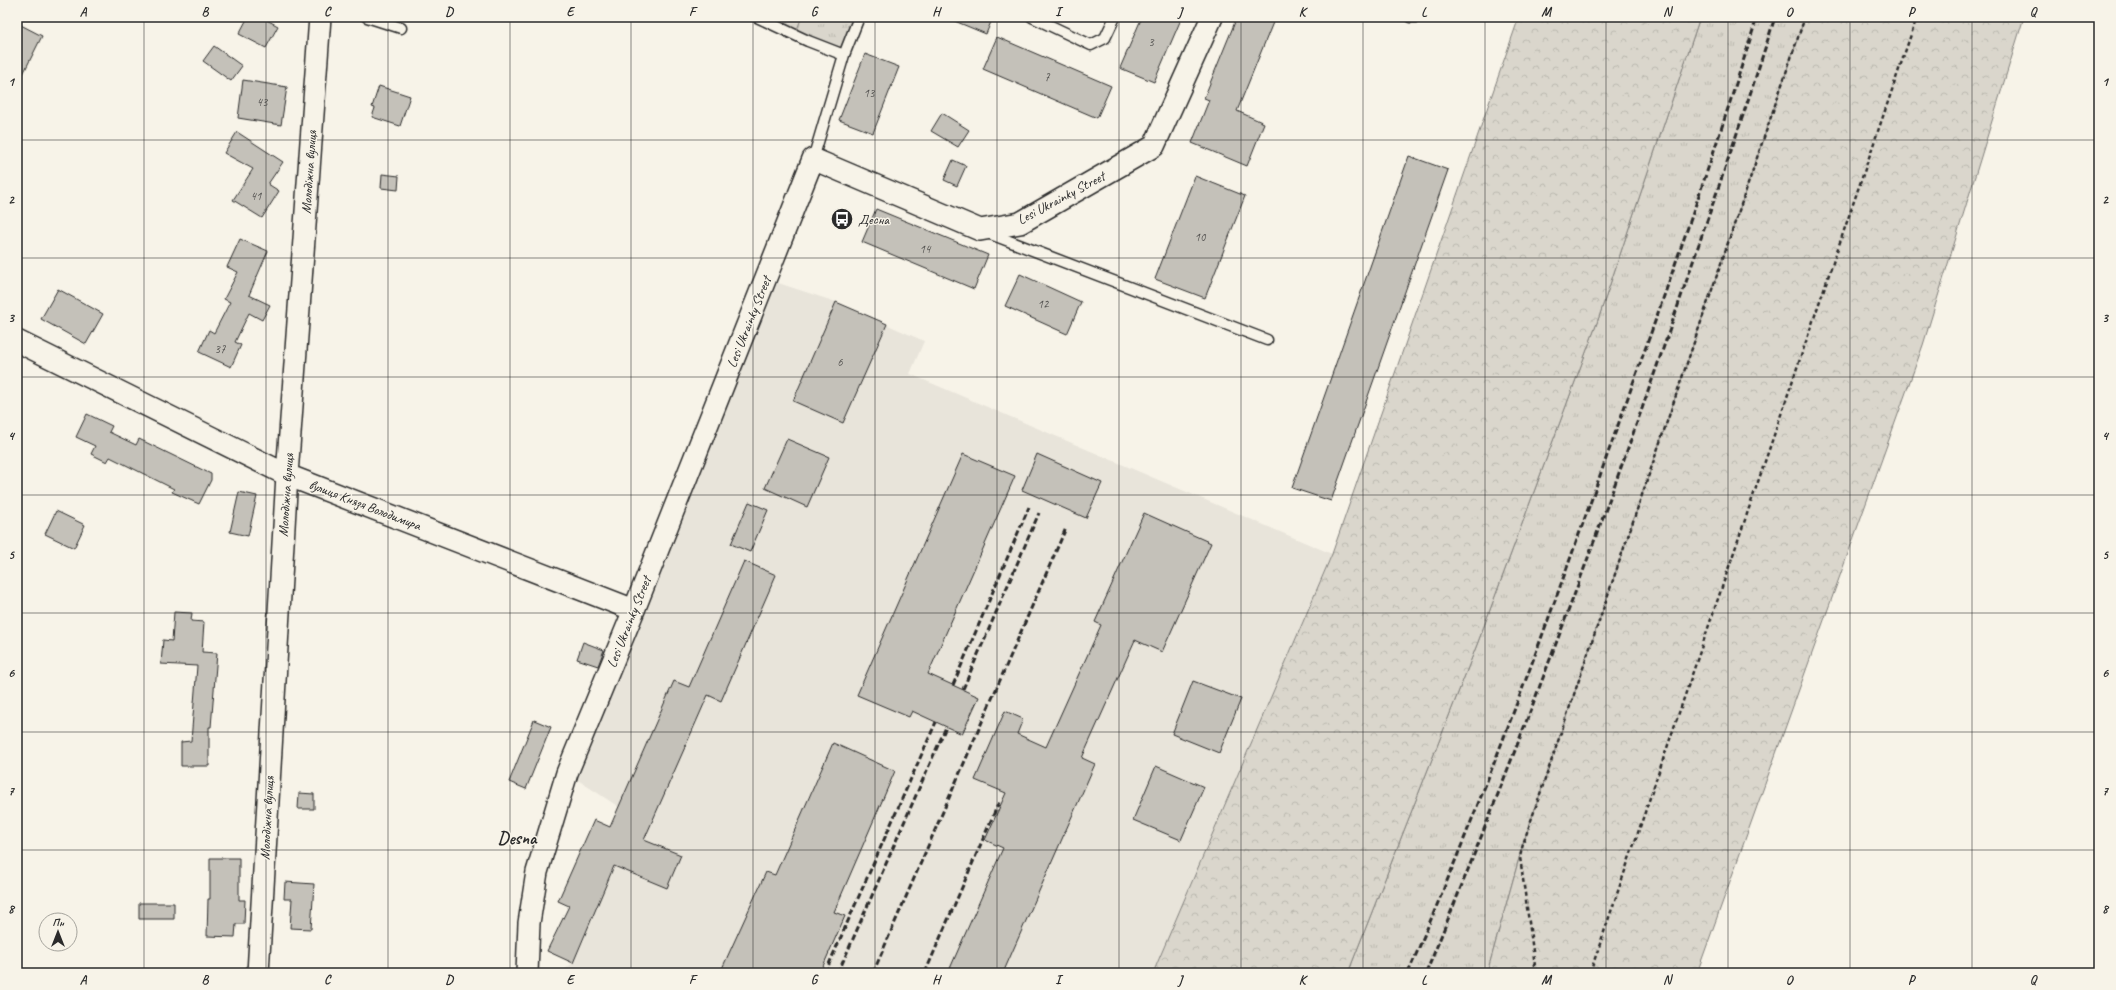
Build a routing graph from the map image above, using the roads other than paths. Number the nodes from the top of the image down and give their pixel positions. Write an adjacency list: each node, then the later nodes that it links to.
1 (320, 17): 16 (street, Молодіжна вулиця)
2 (366, 17): 10 (lane)
3 (757, 17): 11 (lane)
4 (859, 17): 11 (lane)
5 (1032, 17): 6 (lane)
6 (1115, 17)
7 (1212, 17): 13 (street, Lesi Ukrainky Street)
8 (1410, 17): 9 (lane)
9 (1416, 17)
10 (401, 28)
11 (844, 55): 12 (lane)
12 (813, 159): 13 (street); 17 (street, Lesi Ukrainky Street)
13 (980, 230): 14 (lane)
14 (1266, 340)
15 (17, 341): 16 (street, вулиця Князя Володимира)
16 (287, 475): 17 (street, вулиця Князя Володимира); 18 (street, Молодіжна вулиця)
17 (634, 610): 19 (street, Lesi Ukrainky Street)
18 (258, 973)
19 (526, 973)

